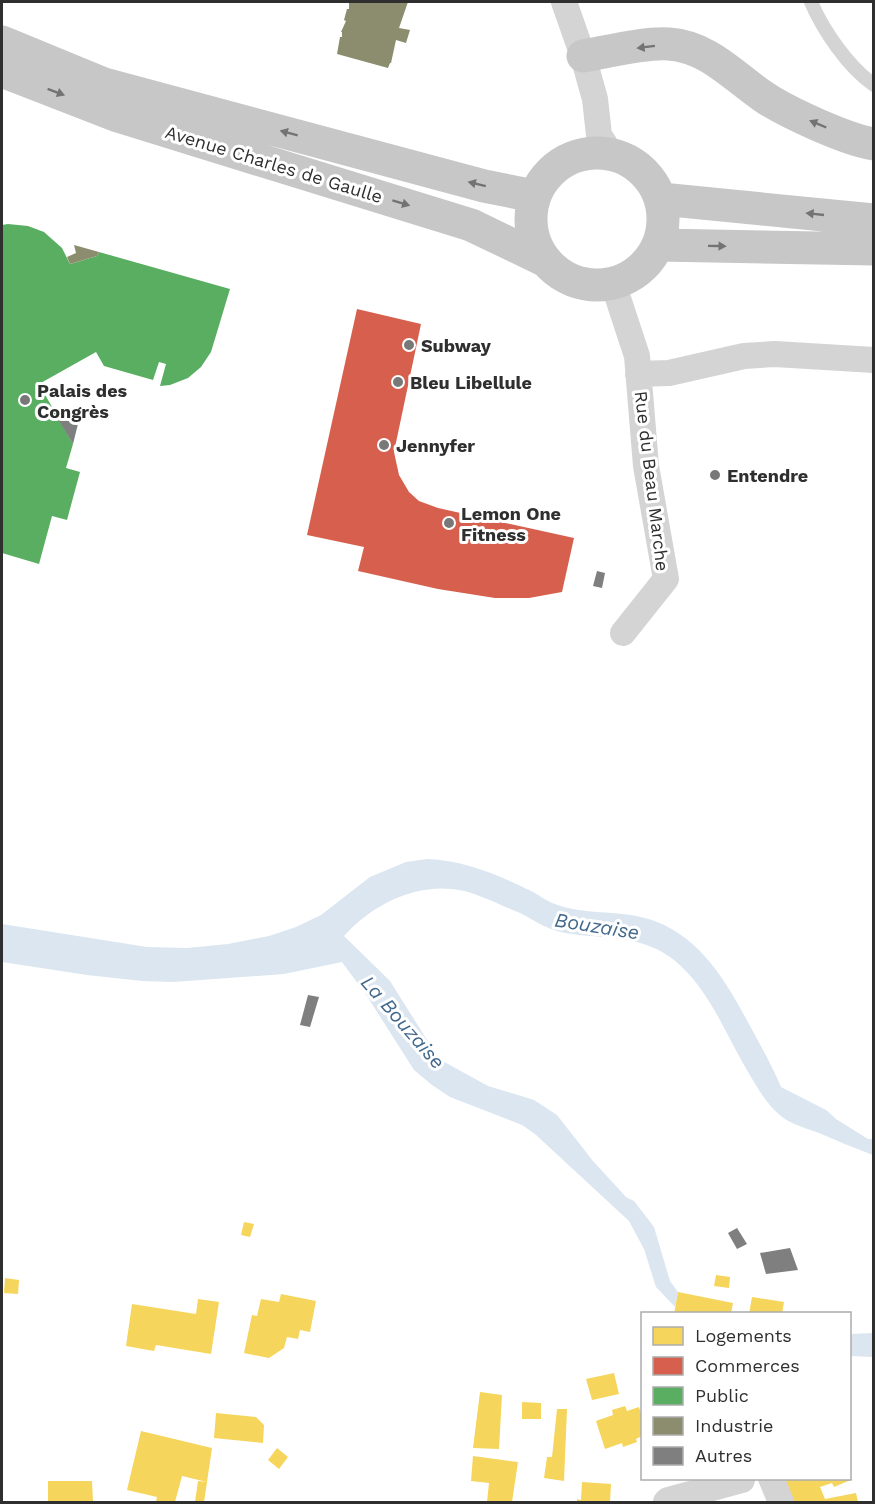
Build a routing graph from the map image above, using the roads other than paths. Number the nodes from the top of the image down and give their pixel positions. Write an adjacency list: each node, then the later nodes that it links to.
1 (564, 2): 4 (street)
2 (811, 2): 6 (lane)
3 (2, 42): 9 (main road, Avenue Charles de Gaulle, one-way to 3)
4 (583, 56): 7 (main road, one-way to 4); 8 (street)
5 (2, 71): 14 (main road, Avenue Charles de Gaulle, one-way to 14)
6 (873, 85)
7 (873, 144)
8 (611, 154): 9 (main road, Avenue Charles de Gaulle); 10 (main road, Avenue Charles de Gaulle)
9 (534, 196): 14 (main road, Avenue Charles de Gaulle)
10 (661, 199): 11 (main road, one-way to 10); 12 (main road, Avenue Charles de Gaulle)
11 (873, 220)
12 (658, 245): 13 (main road, one-way to 13); 15 (main road, Avenue Charles de Gaulle)
13 (873, 249)
14 (544, 260): 15 (main road, Avenue Charles de Gaulle)
15 (613, 284): 17 (street, Rue du Beau Marche)
16 (873, 360): 17 (street)
17 (638, 374): 18 (street, Rue du Beau Marche)
18 (623, 633)
19 (742, 1480): 21 (street)
20 (771, 1480): 22 (street)
21 (666, 1503)
22 (781, 1503)

